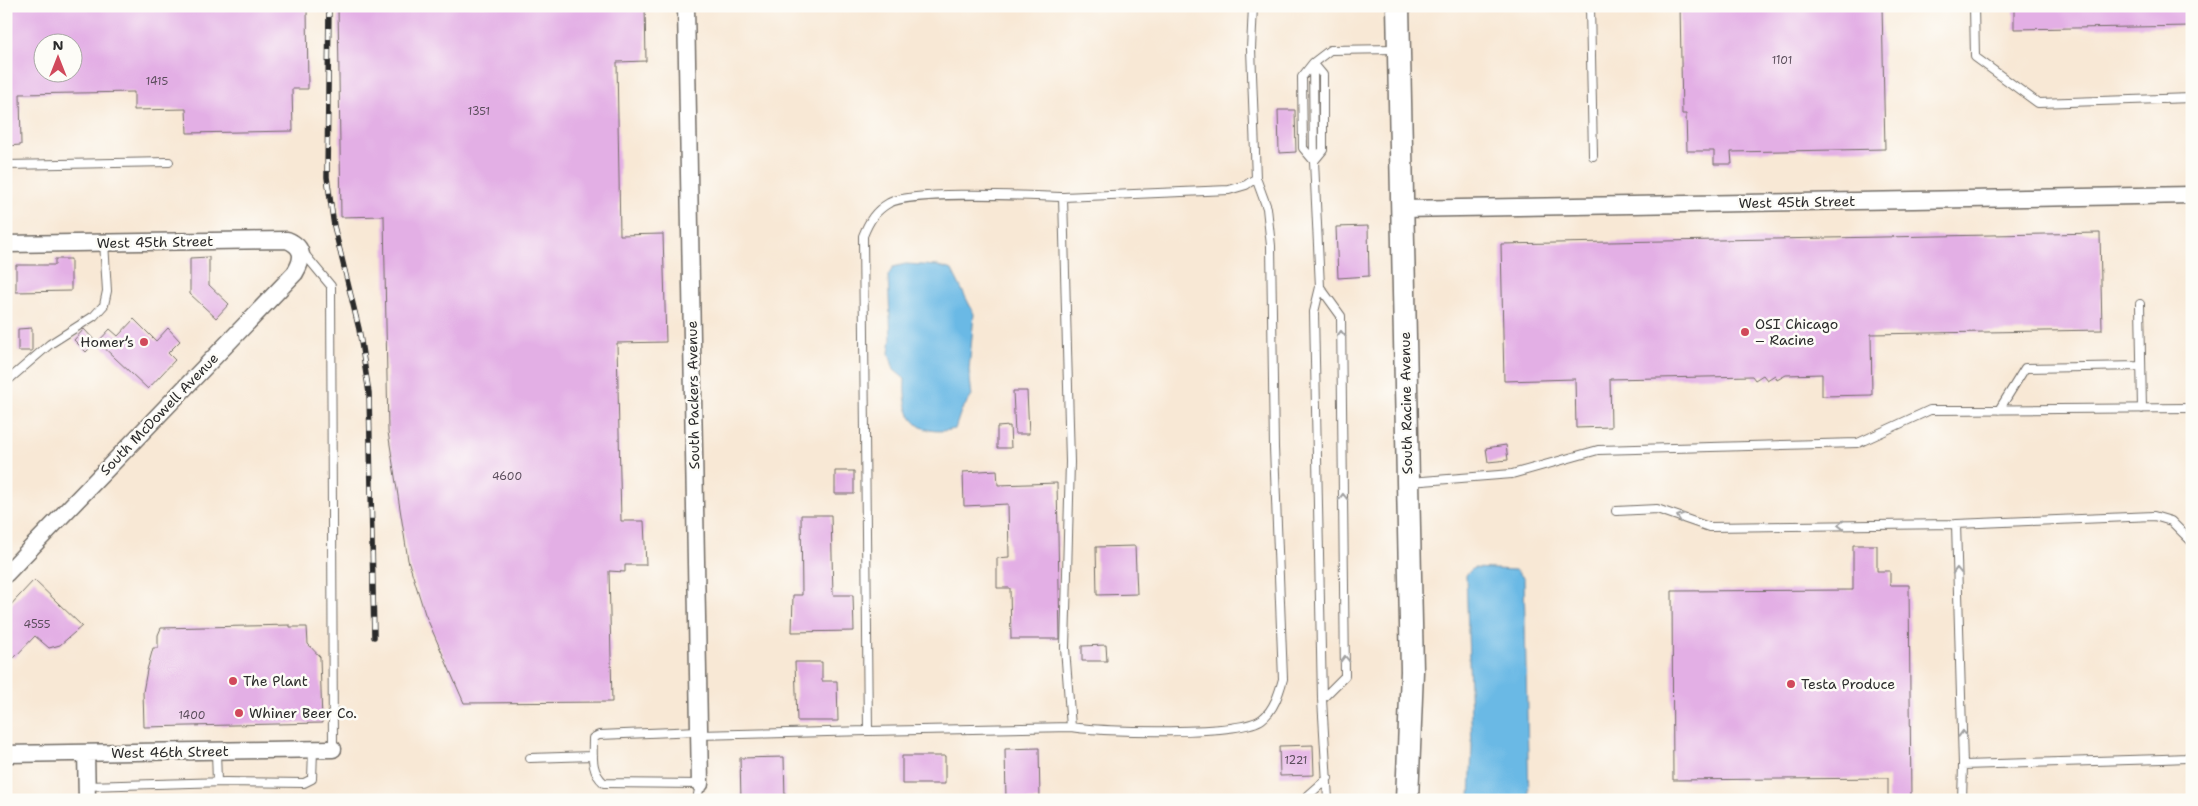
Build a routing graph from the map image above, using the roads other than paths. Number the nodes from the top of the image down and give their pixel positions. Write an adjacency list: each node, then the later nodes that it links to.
1 (686, 6): 35 (street, South Packers Avenue)
2 (1253, 6): 13 (lane)
3 (1398, 6): 6 (street, South Racine Avenue)
4 (1590, 6): 9 (lane)
5 (1974, 6): 8 (lane)
6 (1399, 49): 7 (lane); 16 (street, South Racine Avenue)
7 (1313, 63): 10 (lane); 10 (lane)
8 (2192, 98)
9 (1593, 156)
10 (1314, 161): 20 (lane)
11 (169, 162): 12 (lane)
12 (6, 165)
13 (1256, 178): 15 (lane); 33 (lane)
14 (2192, 195): 16 (street, West 45th Street)
15 (1063, 197): 33 (lane); 34 (lane)
16 (1402, 209): 27 (street, South Racine Avenue)
17 (104, 242): 18 (street, West 45th Street); 19 (street, West 45th Street); 23 (lane)
18 (6, 244)
19 (301, 250): 31 (street, South McDowell Avenue); 36 (lane)
20 (1320, 286): 32 (lane); 32 (lane, one-way to 20)
21 (2140, 304): 22 (lane)
22 (2141, 366): 25 (lane); 26 (lane)
23 (6, 382)
24 (2192, 408): 25 (lane)
25 (2142, 409): 26 (lane)
26 (1999, 410): 27 (lane)
27 (1408, 482): 51 (street, South Racine Avenue)
28 (1616, 511): 29 (lane, one-way to 28)
29 (1956, 524): 30 (lane); 44 (lane, one-way to 29)
30 (2192, 542)
31 (6, 574)
32 (1322, 699): 45 (lane)
33 (1070, 728): 34 (lane)
34 (868, 731): 35 (lane)
35 (699, 733): 42 (lane); 47 (street, South Packers Avenue)
36 (333, 749): 37 (street, West 46th Street)
37 (313, 750): 38 (street, West 46th Street); 46 (lane)
38 (216, 751): 39 (street, West 46th Street); 46 (lane)
39 (86, 753): 41 (street, West 46th Street); 48 (street)
40 (2192, 753): 44 (lane)
41 (6, 754)
42 (593, 756): 43 (lane); 47 (lane)
43 (530, 758)
44 (1964, 765): 52 (lane)
45 (1328, 778): 49 (lane); 50 (lane)
46 (217, 782): 48 (lane)
47 (699, 792)
48 (87, 793)
49 (1304, 800)
50 (1328, 800)
51 (1407, 800)
52 (1962, 800)

